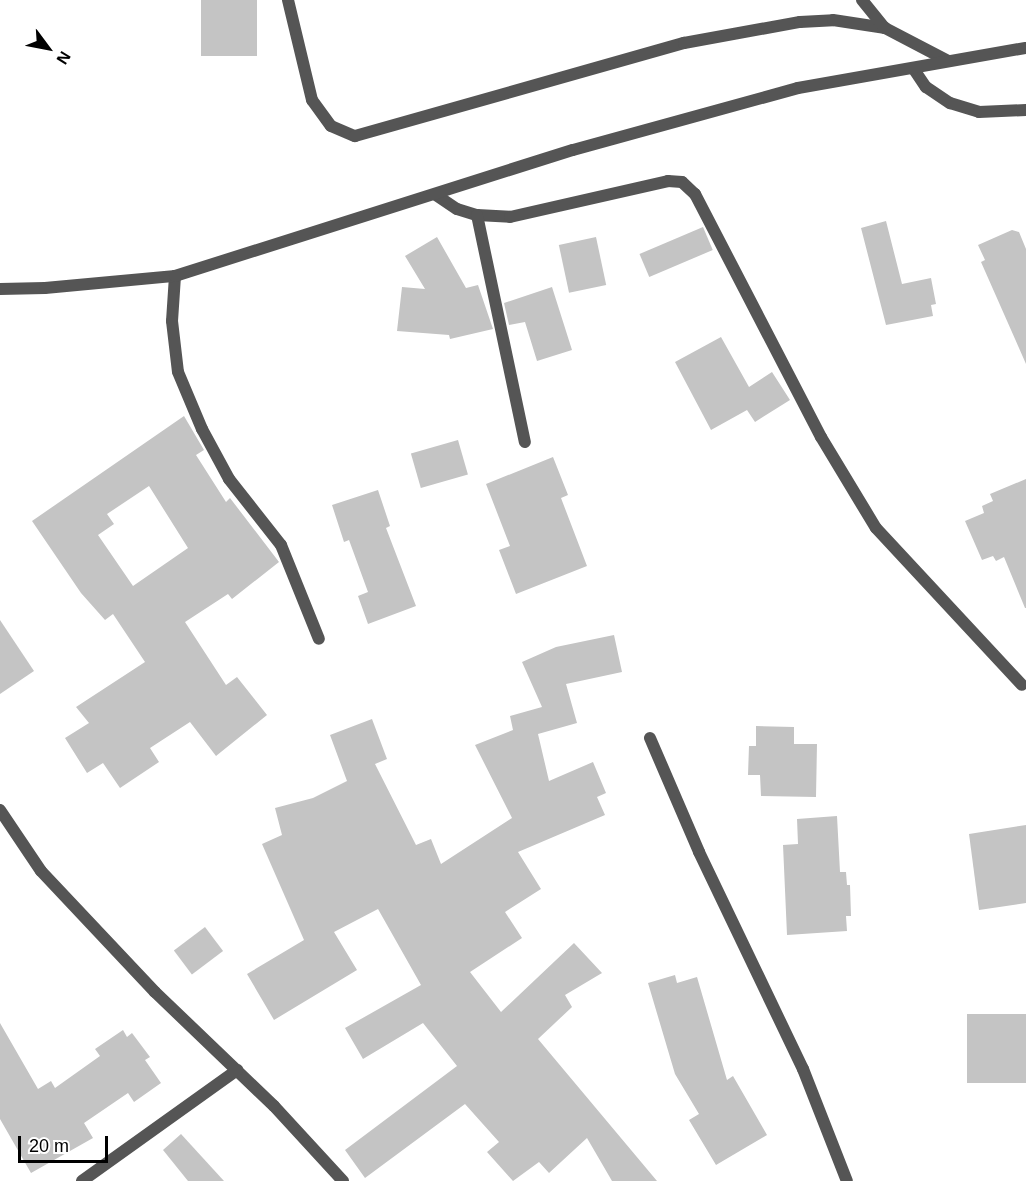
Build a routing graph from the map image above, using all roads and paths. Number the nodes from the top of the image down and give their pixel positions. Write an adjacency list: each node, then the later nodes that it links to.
1 (288, 0): 3 (street)
2 (862, 0): 3 (street)
3 (885, 28): 5 (street)
4 (1026, 48): 5 (street)
5 (948, 61): 6 (street)
6 (913, 68): 7 (street); 8 (street)
7 (1026, 110)
8 (436, 195): 9 (street); 10 (street)
9 (477, 215): 12 (street); 14 (street)
10 (175, 276): 11 (street); 13 (street)
11 (0, 289)
12 (525, 442)
13 (319, 639)
14 (1022, 685)
15 (650, 738): 20 (street)
16 (0, 810): 17 (street)
17 (237, 1070): 18 (street); 19 (street)
18 (82, 1181)
19 (343, 1181)
20 (847, 1181)

